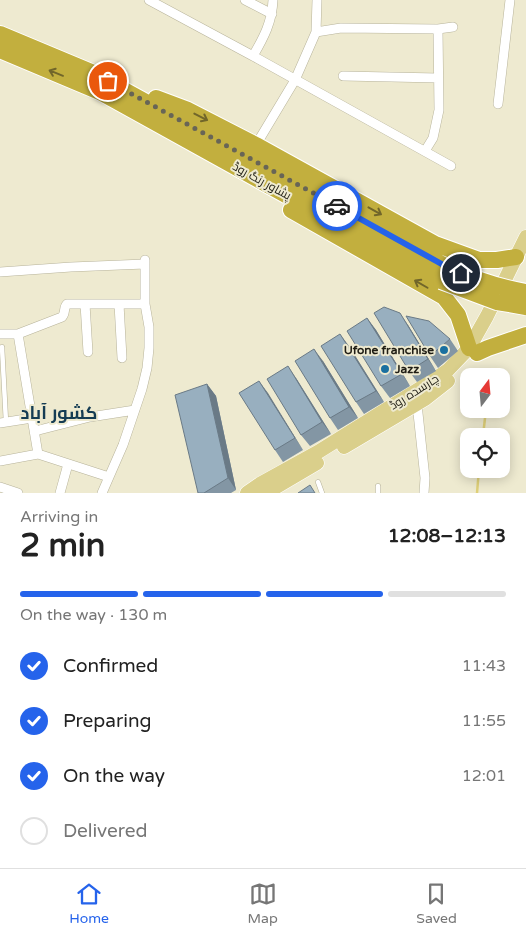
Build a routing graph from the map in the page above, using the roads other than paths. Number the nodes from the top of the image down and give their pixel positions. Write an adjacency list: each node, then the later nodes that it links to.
1 (149, 0): 12 (street)
2 (245, 0): 6 (street)
3 (273, 0): 6 (street)
4 (317, 0): 9 (street)
5 (510, 0): 18 (street)
6 (272, 14): 12 (street)
7 (453, 27): 8 (street)
8 (438, 29): 9 (street); 15 (street)
9 (316, 32): 16 (street)
10 (0, 34): 13 (highway, پشاور رنگ روڈ)
11 (0, 50): 17 (highway, پشاور رنگ روڈ, one-way to 11)
12 (253, 56): 16 (street)
13 (91, 72): 19 (highway, one-way to 19); 25 (highway, پشاور رنگ روڈ)
14 (343, 76): 15 (street)
15 (438, 78): 20 (street)
16 (295, 80): 19 (street); 20 (street)
17 (100, 92): 25 (highway, پشاور رنگ روڈ); 35 (highway, one-way to 17)
18 (498, 104)
19 (256, 145): 23 (highway, one-way to 23)
20 (425, 151): 21 (street)
21 (452, 166)
22 (526, 237): 23 (main road, چارسدہ روڈ)
23 (521, 256): 35 (main road, چارسدہ روڈ)
24 (0, 272): 29 (street)
25 (444, 274): 26 (highway, پشاور رنگ روڈ, bridge); 30 (highway, پشاور رنگ روڈ, bridge)
26 (526, 292)
27 (85, 304): 28 (street); 32 (street); 36 (street)
28 (118, 304): 29 (street); 37 (street)
29 (145, 304): 39 (street)
30 (526, 307)
31 (0, 334): 32 (street)
32 (18, 334): 40 (street)
33 (526, 335): 35 (highway)
34 (2, 347): 41 (lane)
35 (473, 350): 38 (main road, چارسدہ روڈ); 53 (main road, چارسدہ روڈ)
36 (88, 352)
37 (122, 358)
38 (417, 404): 54 (main road, چارسدہ روڈ); 57 (street)
39 (135, 410): 42 (street); 46 (street)
40 (32, 418): 41 (street); 42 (street)
41 (3, 423)
42 (35, 430): 43 (street)
43 (38, 454): 44 (street); 45 (street)
44 (0, 462)
45 (68, 464): 46 (street); 51 (street)
46 (109, 477): 52 (street)
47 (318, 482): 55 (lane)
48 (378, 486): 56 (lane)
49 (0, 487): 50 (street)
50 (18, 493)
51 (60, 493)
52 (102, 493)
53 (247, 493)
54 (266, 493)
55 (322, 493)
56 (378, 493)
57 (424, 493)

